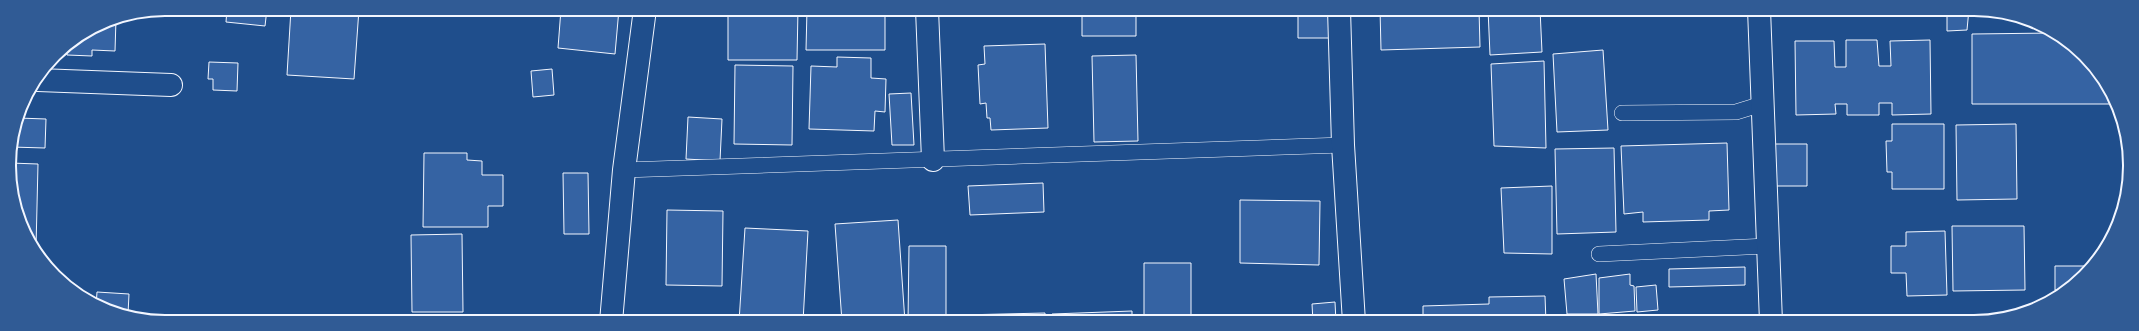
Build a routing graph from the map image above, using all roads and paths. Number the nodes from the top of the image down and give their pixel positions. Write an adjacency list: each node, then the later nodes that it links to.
1 (644, 16): 11 (street)
2 (927, 16): 10 (street)
3 (1339, 16): 9 (street)
4 (1759, 16): 7 (street)
5 (42, 80): 6 (street)
6 (171, 85)
7 (1762, 104): 8 (lane); 12 (street)
8 (1622, 113)
9 (1343, 144): 10 (lane); 15 (street)
10 (933, 160): 11 (lane)
11 (624, 170): 14 (street)
12 (1767, 246): 13 (lane); 16 (street)
13 (1599, 254)
14 (612, 315)
15 (1354, 315)
16 (1771, 315)

